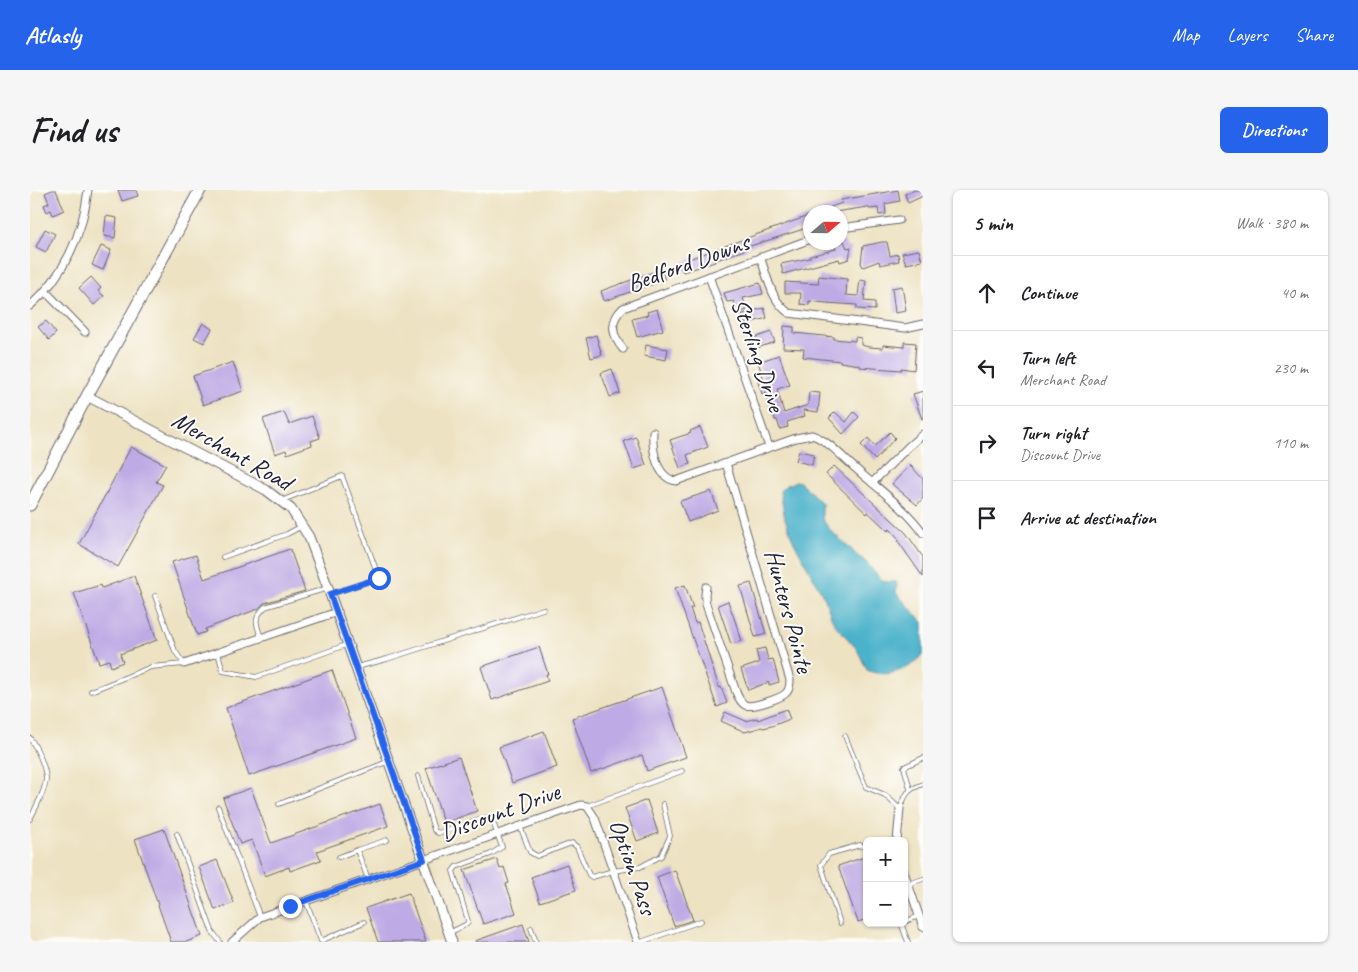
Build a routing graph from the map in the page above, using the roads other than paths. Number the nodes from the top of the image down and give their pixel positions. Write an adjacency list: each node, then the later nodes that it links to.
1 (88, 190): 8 (street)
2 (200, 190): 13 (highway)
3 (899, 220): 4 (street)
4 (848, 227)
5 (803, 242): 6 (street, Bedford Downs)
6 (760, 257): 7 (street, Bedford Downs); 10 (street)
7 (709, 276): 12 (street, Bedford Downs); 16 (street, Sterling Drive)
8 (45, 291): 9 (street); 11 (street)
9 (30, 306)
10 (923, 324)
11 (85, 332)
12 (623, 349)
13 (87, 396): 19 (street, Merchant Road); 20 (highway)
14 (653, 432): 17 (street)
15 (923, 434): 18 (street)
16 (769, 447): 17 (street); 18 (street)
17 (726, 463): 24 (street, Hunters Pointe)
18 (872, 483): 22 (street)
19 (281, 501): 21 (street, Merchant Road); 25 (lane)
20 (30, 505)
21 (302, 526): 23 (lane); 25 (street, Merchant Road)
22 (923, 533)
23 (223, 557)
24 (706, 587)
25 (329, 591): 28 (street, Merchant Road); 29 (lane)
26 (155, 596): 32 (lane)
27 (543, 609): 33 (lane)
28 (337, 612): 29 (street); 30 (street, Merchant Road)
29 (261, 638): 31 (street)
30 (348, 644): 31 (lane); 33 (street, Merchant Road)
31 (218, 652): 32 (street)
32 (184, 664): 34 (lane)
33 (356, 667): 38 (street, Merchant Road)
34 (91, 691)
35 (846, 736): 47 (lane)
36 (30, 738): 48 (lane)
37 (923, 758): 42 (lane)
38 (389, 761): 43 (lane); 57 (street, Merchant Road)
39 (682, 771): 45 (lane)
40 (418, 776): 51 (lane)
41 (923, 784): 42 (lane)
42 (910, 789): 47 (lane)
43 (279, 804)
44 (663, 804): 58 (lane)
45 (587, 806): 49 (street, Discount Drive); 58 (street, Option Pass)
46 (218, 807): 64 (lane)
47 (900, 809): 52 (street)
48 (30, 819)
49 (520, 826): 51 (street, Discount Drive); 58 (lane)
50 (177, 834): 75 (lane)
51 (497, 834): 57 (street, Discount Drive); 72 (lane)
52 (897, 837)
53 (387, 840): 55 (lane)
54 (863, 847): 68 (lane)
55 (357, 850): 56 (lane); 60 (lane)
56 (339, 857)
57 (424, 860): 60 (street, Discount Drive); 72 (street, Merchant Road)
58 (613, 871): 77 (street, Option Pass)
59 (923, 879): 61 (lane)
60 (368, 880): 62 (street, Discount Drive)
61 (908, 884): 63 (street)
62 (306, 901): 64 (street, Discount Drive); 74 (lane)
63 (919, 916): 65 (lane); 70 (street)
64 (260, 917): 73 (street, Discount Drive)
65 (908, 920)
66 (701, 921): 77 (lane)
67 (364, 922): 74 (lane)
68 (840, 924)
69 (904, 927): 78 (lane)
70 (923, 927)
71 (531, 928): 76 (lane)
72 (451, 938)
73 (233, 940)
74 (321, 941)
75 (220, 942)
76 (536, 942)
77 (639, 942)
78 (908, 942)

